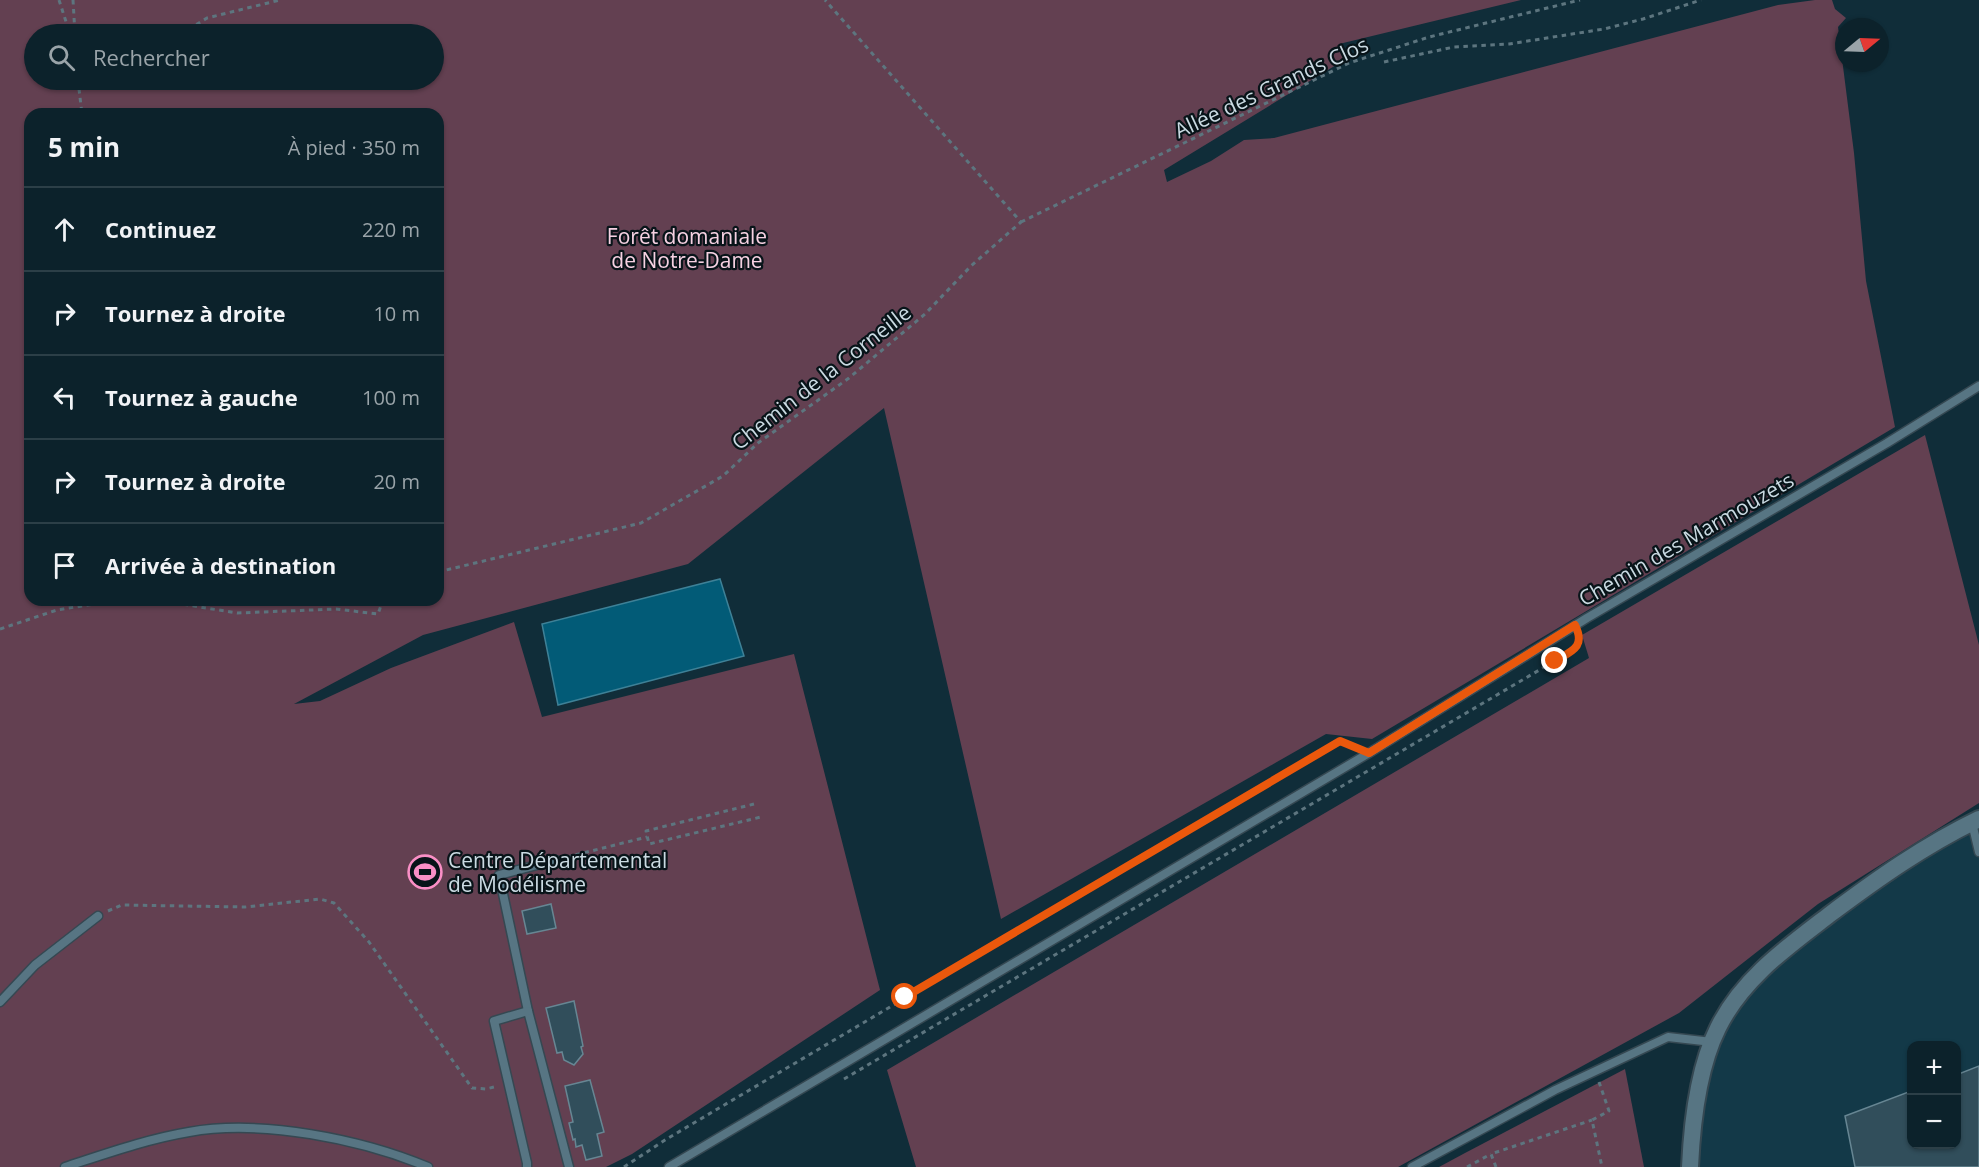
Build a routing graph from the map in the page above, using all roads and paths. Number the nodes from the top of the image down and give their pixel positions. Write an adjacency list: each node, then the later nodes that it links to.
1 (60, 0): 7 (path)
2 (73, 0): 8 (path)
3 (280, 0): 9 (path)
4 (825, 0): 13 (path)
5 (1580, 0): 13 (path, Allée des Grands Clos)
6 (1701, 0): 10 (path)
7 (67, 24)
8 (74, 24)
9 (197, 24)
10 (1384, 62)
11 (79, 90): 12 (path)
12 (81, 108)
13 (1021, 222): 15 (path, Chemin de la Corneille)
14 (1979, 386): 19 (lane, Chemin des Marmouzets)
15 (444, 571)
16 (77, 606): 20 (path)
17 (197, 606): 18 (path)
18 (380, 606)
19 (1575, 625): 21 (lane, Chemin des Marmouzets); 34 (path)
20 (0, 629)
21 (1369, 753): 41 (path); 42 (lane, Chemin des Marmouzets)
22 (754, 804): 25 (path)
23 (761, 816): 25 (path)
24 (1975, 821): 26 (lane); 31 (street)
25 (647, 837): 27 (path)
26 (1979, 852)
27 (556, 860): 30 (lane)
28 (98, 916): 29 (lane); 33 (path)
29 (0, 1002)
30 (528, 1011): 33 (lane); 40 (lane)
31 (1712, 1042): 32 (lane); 47 (street)
32 (1594, 1072): 35 (path); 43 (lane)
33 (508, 1083): 39 (lane)
34 (838, 1083)
35 (1593, 1120): 36 (path); 46 (path)
36 (1491, 1154): 44 (path); 45 (path)
37 (65, 1167): 38 (lane)
38 (428, 1167)
39 (527, 1167)
40 (569, 1167)
41 (624, 1167)
42 (669, 1167)
43 (1412, 1167)
44 (1467, 1167)
45 (1496, 1167)
46 (1602, 1167)
47 (1690, 1167)

